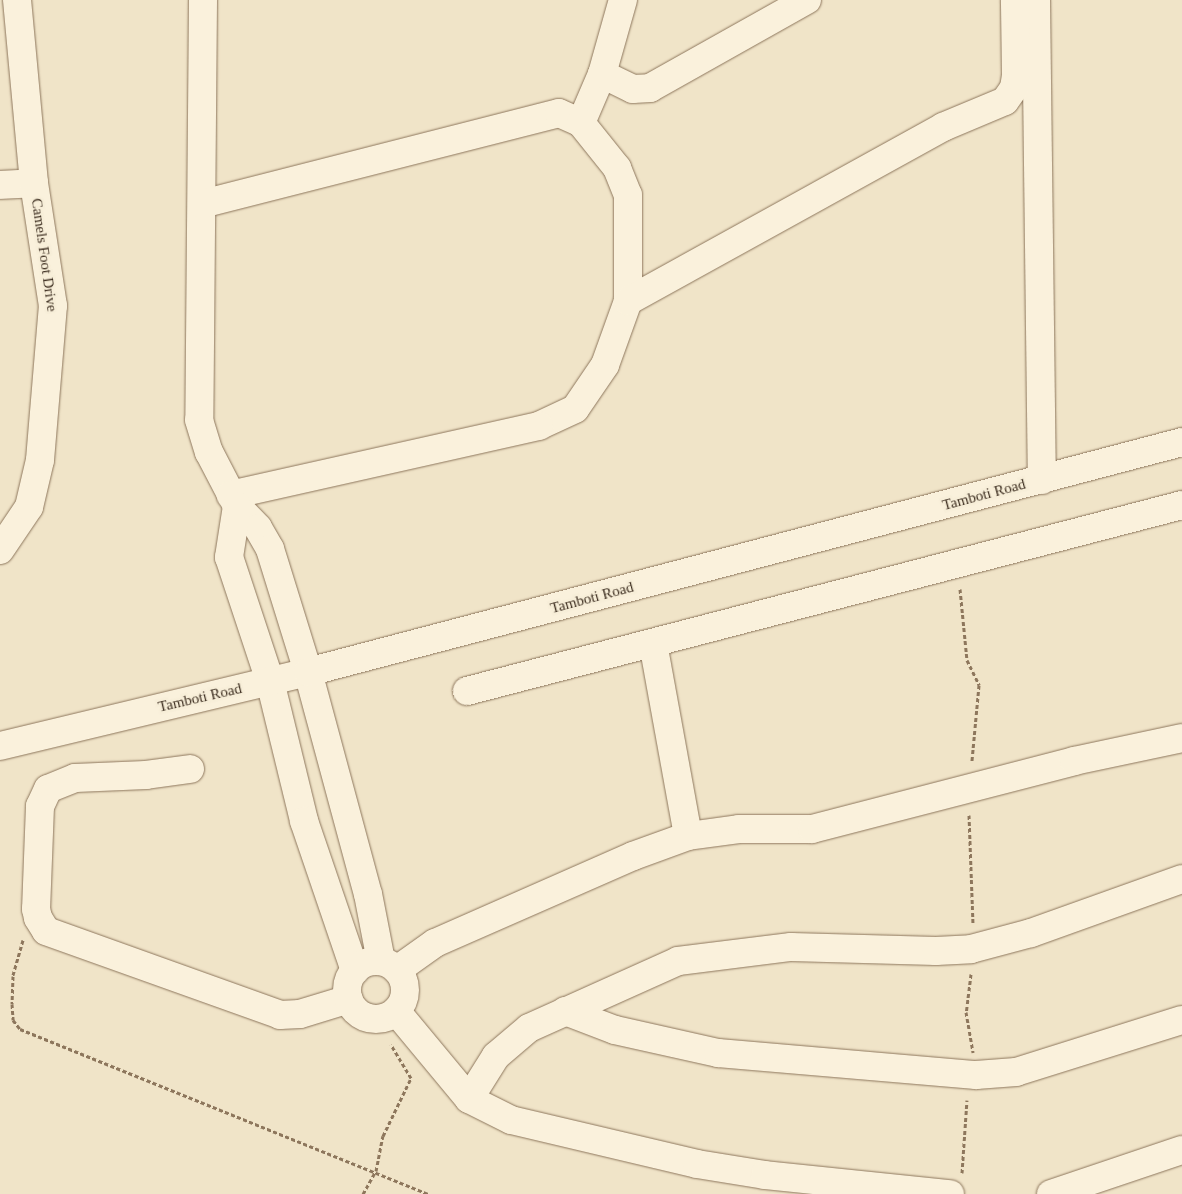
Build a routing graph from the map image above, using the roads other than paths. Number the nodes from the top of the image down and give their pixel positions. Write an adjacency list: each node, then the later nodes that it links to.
1 (17, 0): 9 (street, Camels Foot Drive)
2 (203, 0): 11 (street)
3 (623, 0): 7 (street)
4 (807, 0): 7 (street)
5 (1014, 0): 12 (street)
6 (1036, 0): 14 (street)
7 (602, 74): 8 (street)
8 (581, 123): 11 (street); 12 (street)
9 (34, 183): 10 (street); 17 (street, Camels Foot Drive)
10 (0, 185)
11 (202, 204): 15 (street)
12 (628, 301): 15 (street)
13 (1182, 442): 14 (street, Tamboti Road)
14 (1042, 480): 19 (street, Tamboti Road)
15 (234, 501): 19 (street); 20 (street)
16 (1182, 505): 18 (street)
17 (6, 542)
18 (653, 643): 21 (street); 25 (street)
19 (308, 672): 20 (street, Tamboti Road); 27 (street)
20 (270, 681): 23 (street, Tamboti Road); 28 (street)
21 (467, 691)
22 (1182, 738): 25 (street)
23 (0, 746)
24 (190, 769): 29 (street)
25 (688, 836): 27 (street)
26 (1182, 879): 30 (street)
27 (389, 966): 28 (street); 31 (street)
28 (355, 971): 29 (street)
29 (348, 999): 31 (street)
30 (565, 1011): 32 (street); 33 (street)
31 (402, 1018): 33 (street)
32 (1182, 1020)
33 (469, 1099): 35 (street)
34 (1182, 1150): 36 (street)
35 (956, 1185)
36 (1050, 1194)

